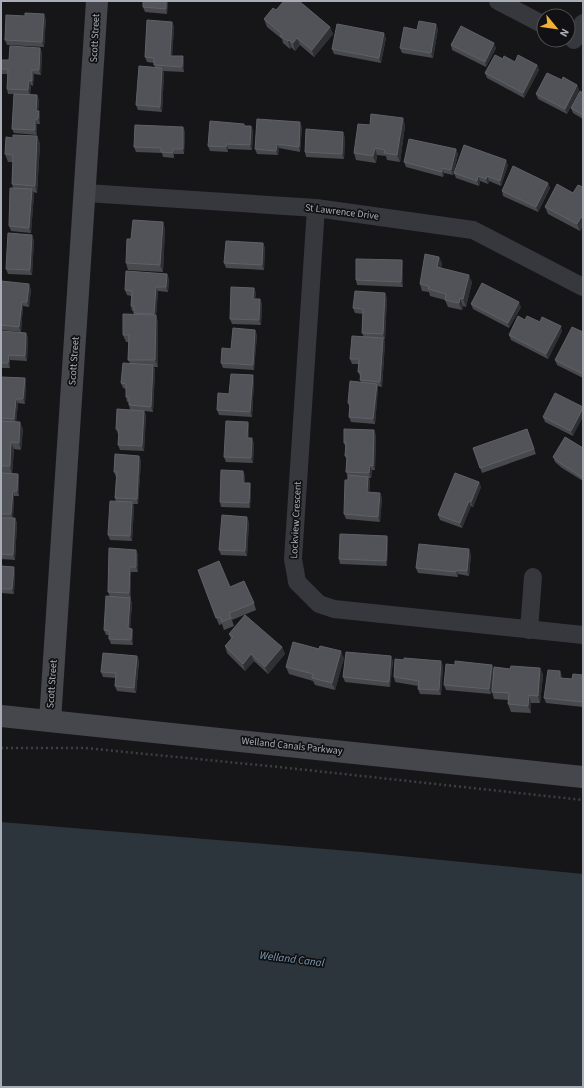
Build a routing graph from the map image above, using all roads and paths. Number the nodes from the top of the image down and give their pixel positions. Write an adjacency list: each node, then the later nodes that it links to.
1 (97, 1): 6 (street, Scott Street)
2 (498, 1): 3 (street)
3 (536, 21)
4 (583, 23): 5 (street)
5 (576, 39)
6 (86, 194): 7 (street, St Lawrence Drive); 13 (street, Scott Street)
7 (316, 208): 8 (street, St Lawrence Drive); 10 (street, Lockview Crescent)
8 (583, 287)
9 (533, 577): 10 (street)
10 (529, 630): 11 (street, Lockview Crescent)
11 (583, 635)
12 (1, 716): 13 (street, Welland Canals Parkway)
13 (50, 721): 15 (street, Welland Canals Parkway)
14 (1, 748): 16 (path)
15 (583, 777)
16 (583, 800)

